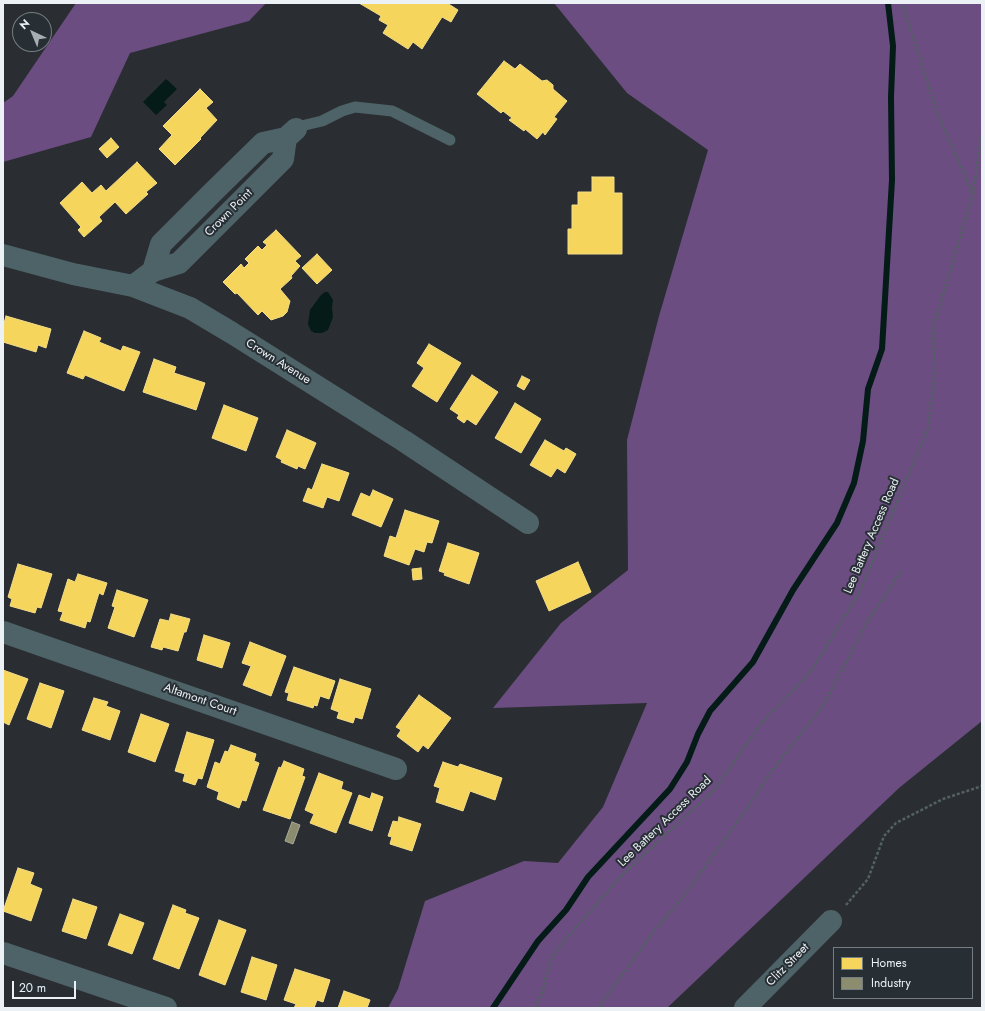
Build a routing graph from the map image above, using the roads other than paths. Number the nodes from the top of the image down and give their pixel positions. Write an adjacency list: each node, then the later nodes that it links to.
1 (292, 133): 2 (lane); 4 (street, Crown Point)
2 (450, 140)
3 (3, 255): 4 (street, Crown Avenue)
4 (133, 286): 5 (street, Crown Avenue)
5 (528, 523)
6 (3, 632): 7 (street, Altamont Court)
7 (396, 769)
8 (831, 921): 11 (street, Clitz Street)
9 (3, 953): 10 (street)
10 (166, 1008)
11 (745, 1008)

